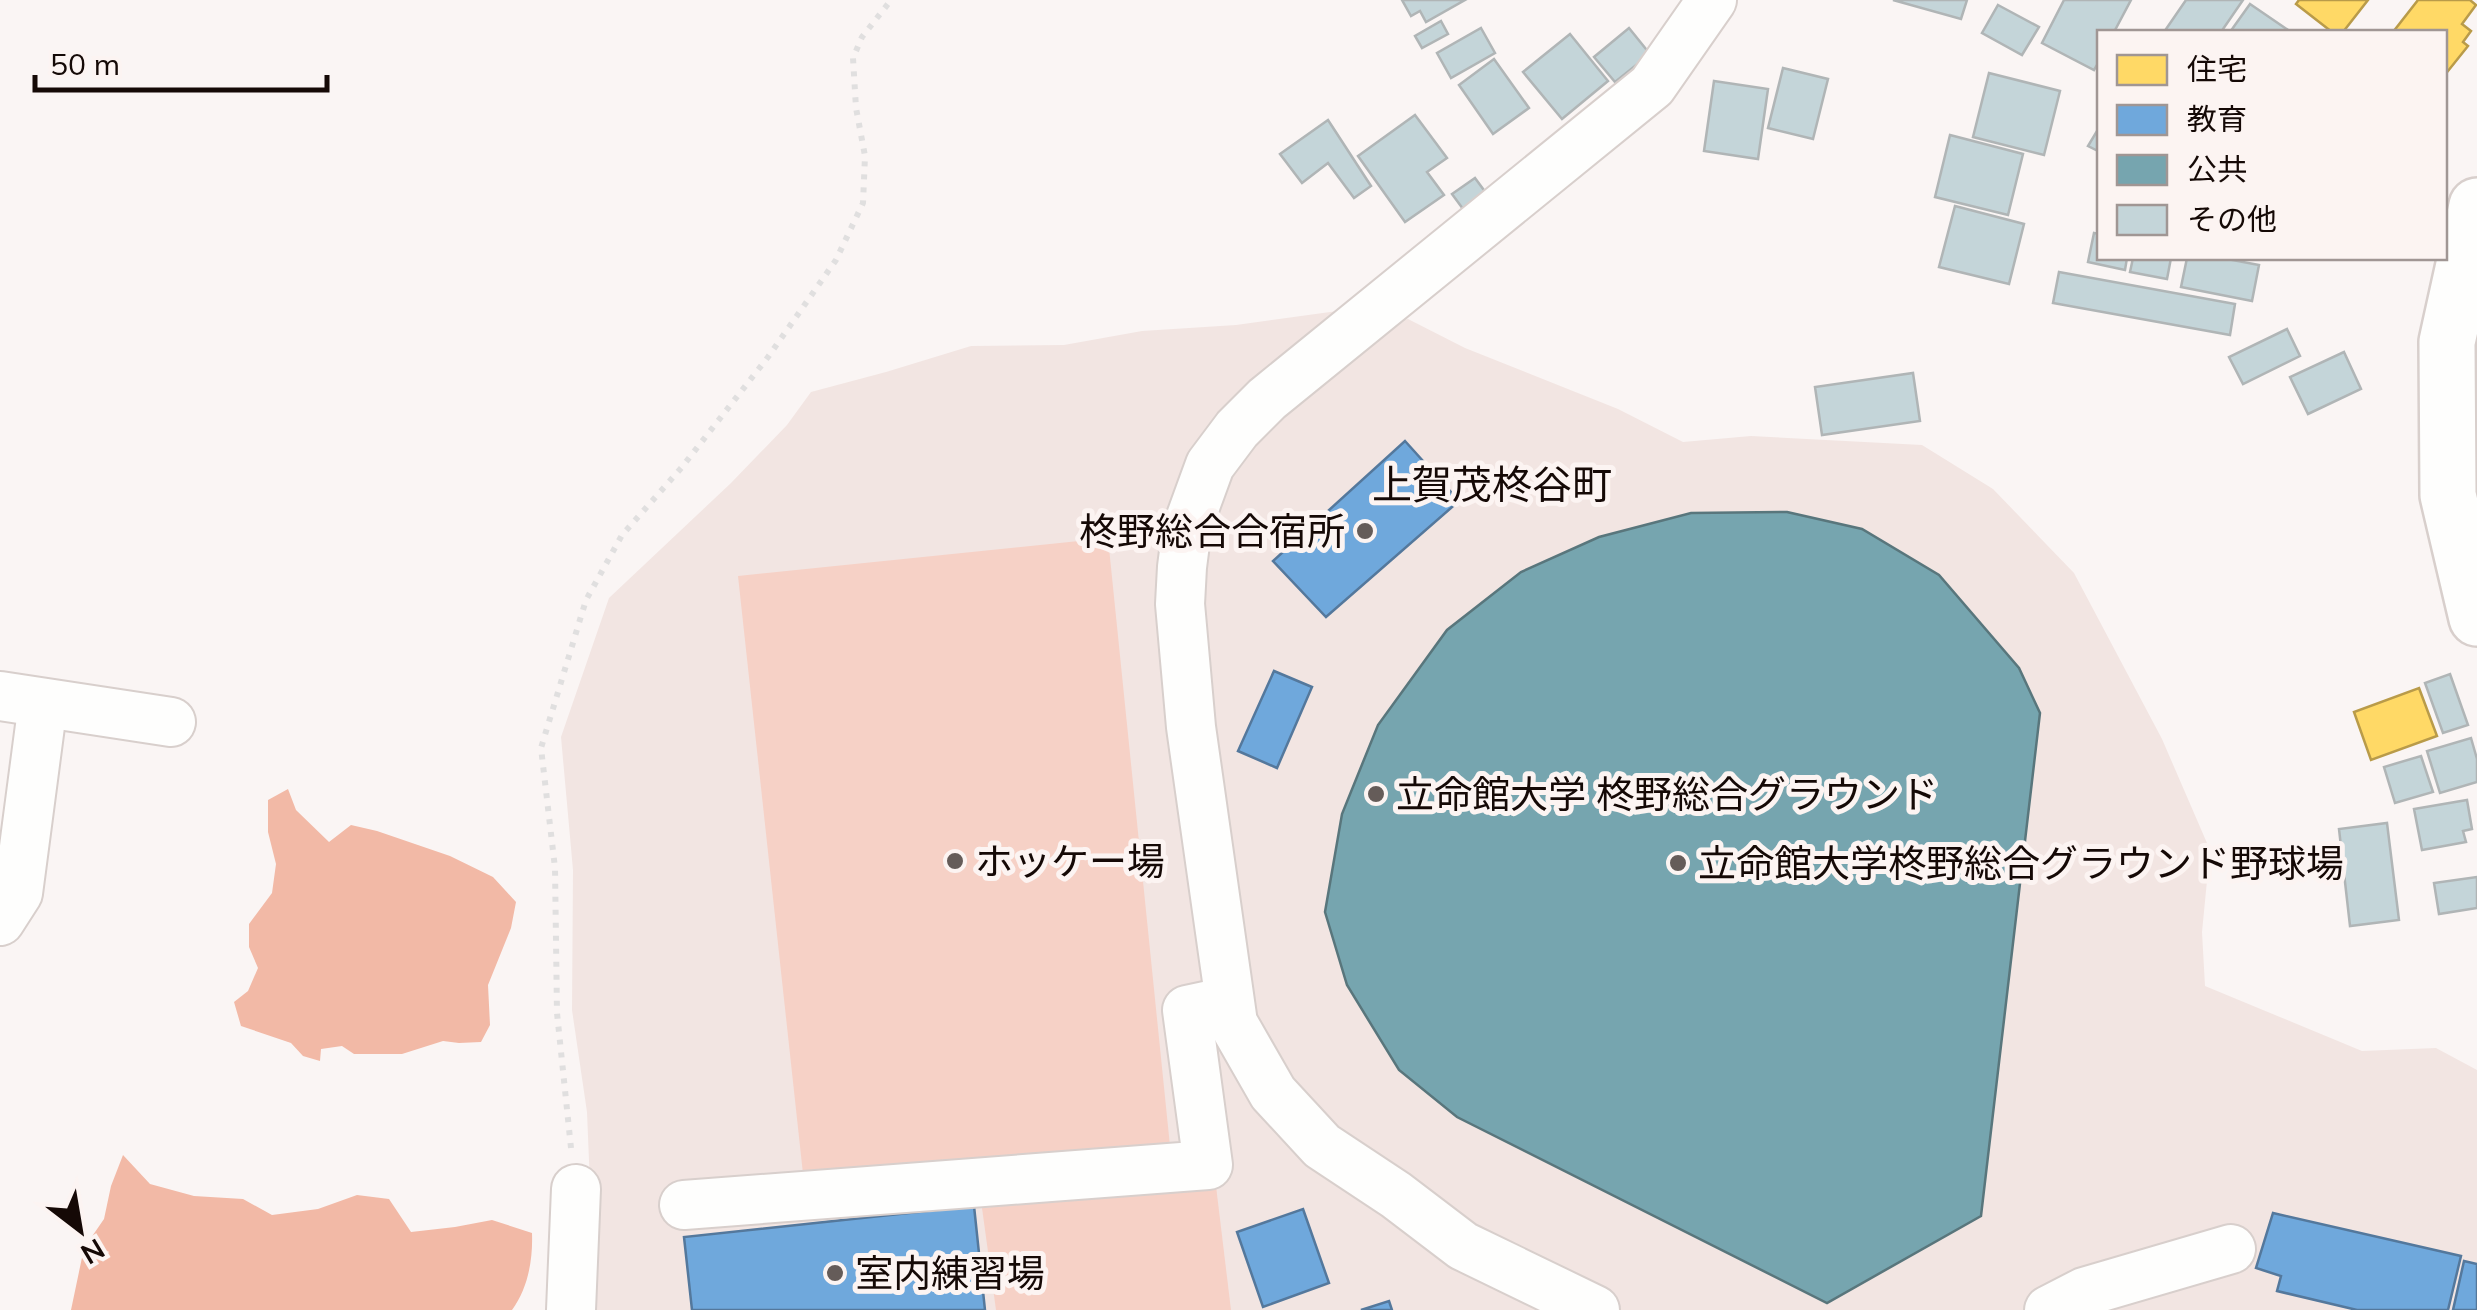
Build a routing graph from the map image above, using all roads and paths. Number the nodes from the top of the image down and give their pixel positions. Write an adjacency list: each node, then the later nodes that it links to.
1 (892, 0): 10 (path)
2 (1712, 0): 9 (street)
3 (2477, 206): 4 (main road)
4 (2462, 498): 5 (main road)
5 (2477, 618)
6 (22, 699): 7 (street); 8 (street)
7 (172, 722)
8 (0, 922)
9 (1230, 1000): 11 (street); 14 (street)
10 (576, 1189): 13 (street)
11 (684, 1205)
12 (2231, 1249): 15 (street)
13 (571, 1310)
14 (1593, 1310)
15 (2049, 1310)

